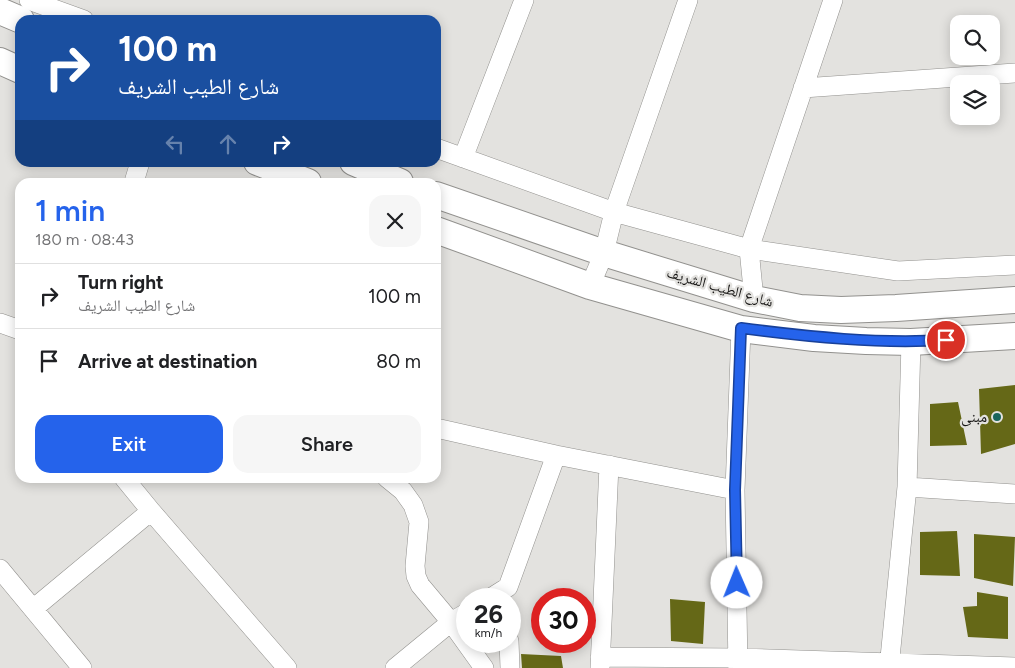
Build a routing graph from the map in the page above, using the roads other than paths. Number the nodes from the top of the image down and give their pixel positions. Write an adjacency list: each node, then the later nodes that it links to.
1 (29, 0): 6 (street)
2 (524, 0): 13 (street)
3 (688, 0): 19 (street)
4 (833, 0): 11 (street)
5 (0, 11): 7 (main road)
6 (70, 15)
7 (15, 17)
8 (0, 61): 9 (main road)
9 (15, 68)
10 (1015, 73): 11 (street)
11 (803, 88): 21 (street)
12 (441, 150): 13 (street)
13 (463, 158): 19 (street)
14 (270, 167): 16 (main road)
15 (365, 167): 17 (main road)
16 (298, 178)
17 (391, 178)
18 (441, 197): 22 (main road, شارع الطيب الشريف)
19 (614, 212): 21 (street); 22 (street)
20 (441, 232): 24 (main road, شارع الطيب الشريف)
21 (749, 249): 23 (street); 25 (street)
22 (604, 253): 24 (street); 25 (main road, شارع الطيب الشريف)
23 (1015, 265)
24 (590, 286): 29 (main road, شارع الطيب الشريف)
25 (754, 299): 26 (main road, شارع الطيب الشريف)
26 (1015, 300)
27 (0, 323): 28 (street)
28 (15, 328)
29 (741, 328): 31 (main road, شارع الطيب الشريف); 38 (street)
30 (1015, 336): 31 (main road, شارع الطيب الشريف)
31 (911, 342): 37 (street)
32 (441, 429): 33 (street)
33 (556, 455): 34 (street); 42 (street)
34 (609, 464): 38 (street); 47 (street)
35 (128, 483): 40 (street)
36 (393, 483): 45 (street)
37 (907, 486): 39 (street); 49 (street)
38 (735, 490): 48 (street)
39 (1015, 494)
40 (151, 511): 43 (street); 52 (street)
41 (0, 569): 43 (street)
42 (510, 588)
43 (33, 609): 51 (street)
44 (456, 619): 45 (street)
45 (451, 622): 53 (street); 54 (street)
46 (509, 653): 55 (street)
47 (600, 663): 48 (street)
48 (738, 663): 49 (street)
49 (890, 666): 50 (street)
50 (1015, 667)
51 (82, 668)
52 (287, 668)
53 (395, 668)
54 (484, 668)
55 (510, 668)

